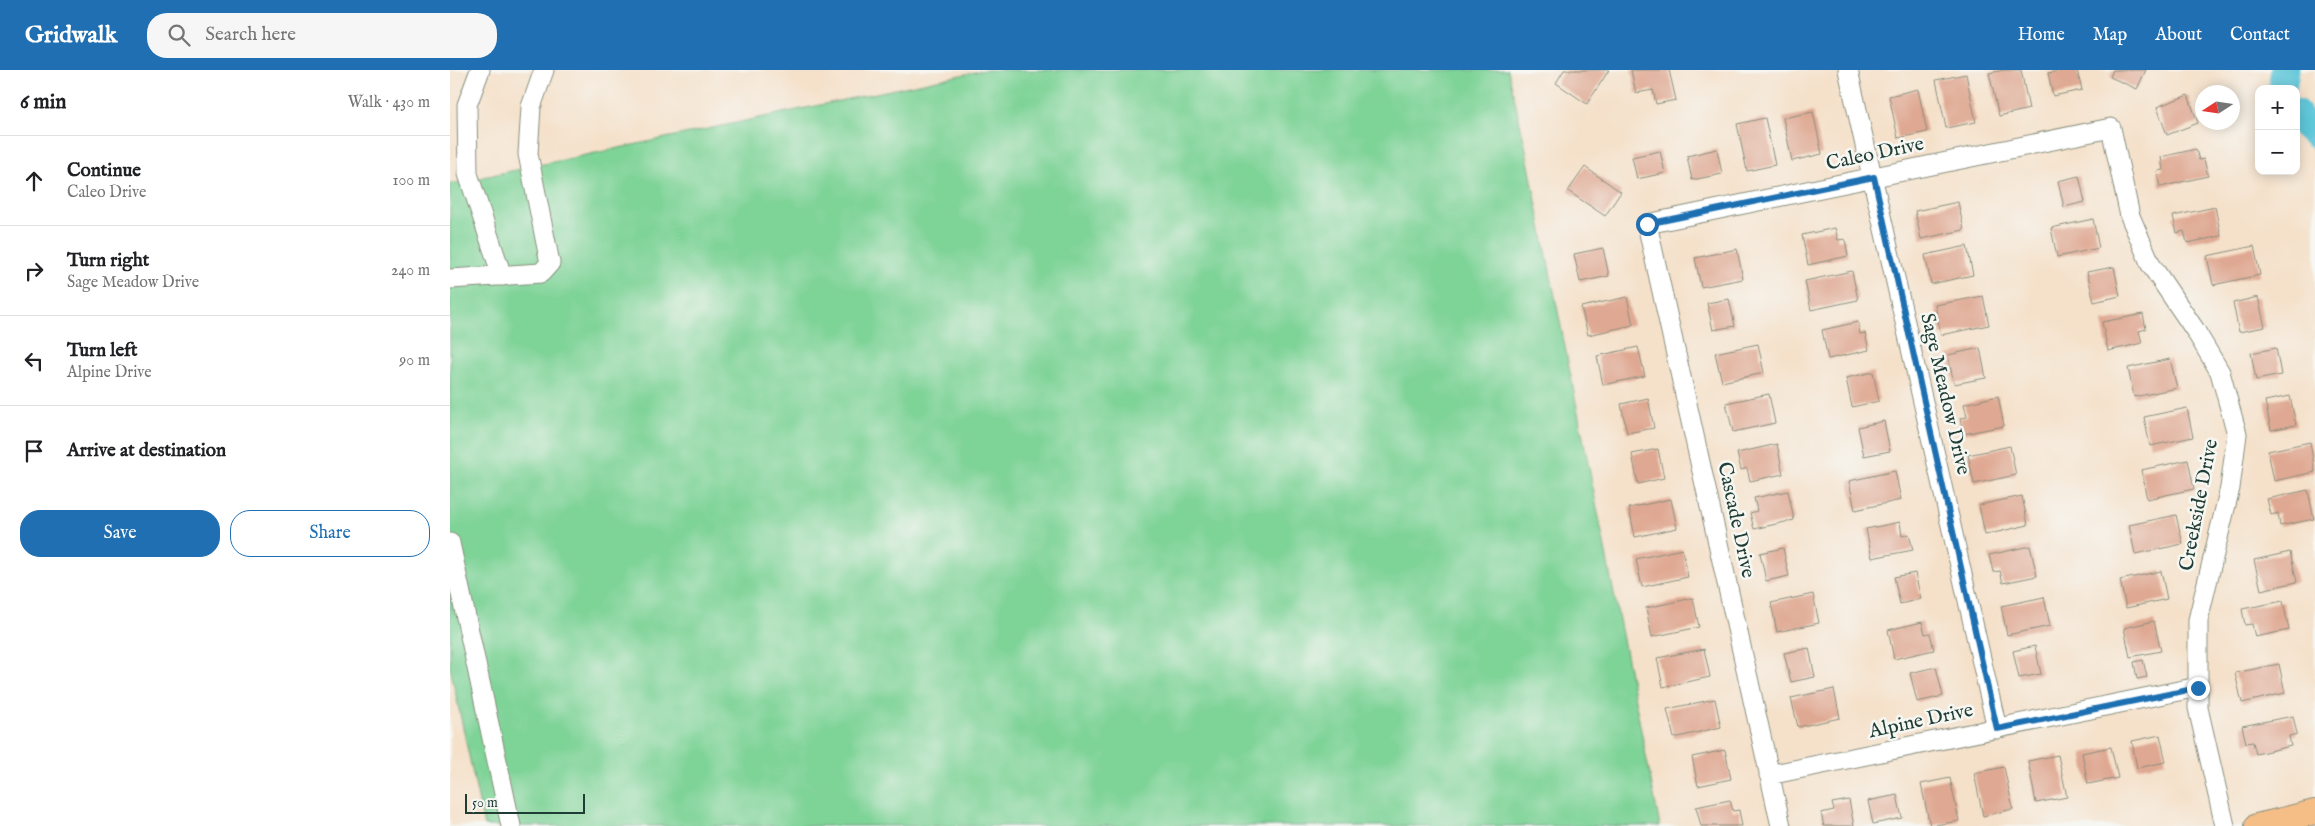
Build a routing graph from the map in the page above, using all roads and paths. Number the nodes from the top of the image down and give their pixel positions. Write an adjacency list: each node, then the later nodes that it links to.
1 (480, 70): 8 (street)
2 (544, 70): 8 (street)
3 (1848, 70): 5 (street, Sage Meadow Drive)
4 (2111, 128): 5 (street, Caleo Drive); 10 (street, Creekside Drive)
5 (1874, 177): 6 (street, Caleo Drive); 11 (street, Sage Meadow Drive)
6 (1647, 224): 12 (street, Cascade Drive)
7 (452, 274): 8 (street)
8 (502, 276)
9 (450, 543): 14 (street)
10 (2198, 688): 11 (street, Alpine Drive); 16 (street, Creekside Drive)
11 (1997, 729): 12 (street, Alpine Drive)
12 (1769, 775): 15 (street, Cascade Drive)
13 (2315, 812): 17 (main road)
14 (511, 826)
15 (1781, 826)
16 (2225, 826)
17 (2257, 826)

